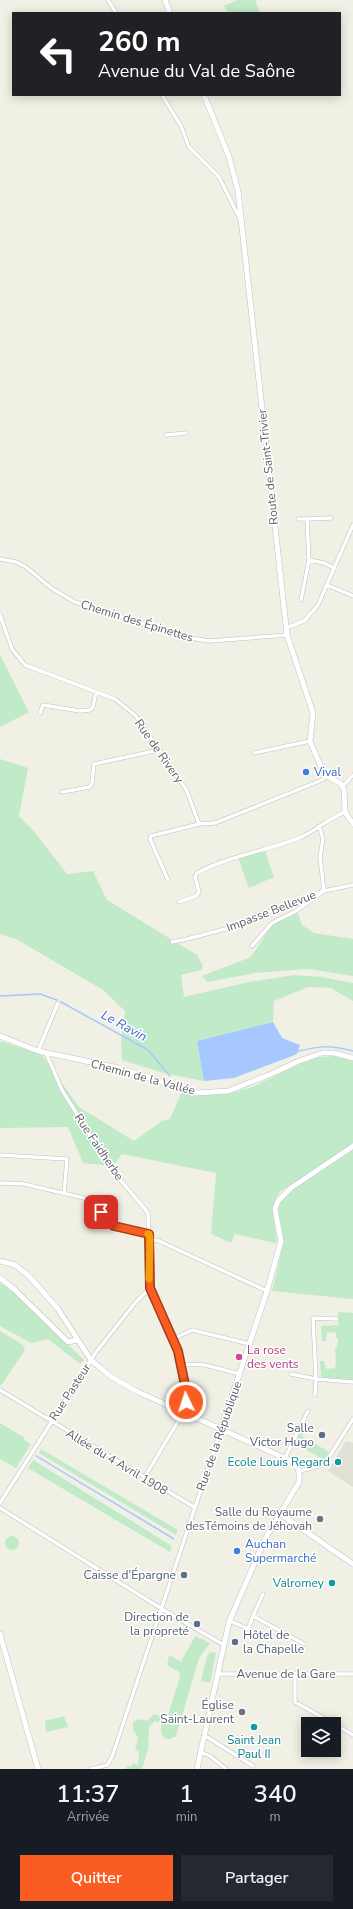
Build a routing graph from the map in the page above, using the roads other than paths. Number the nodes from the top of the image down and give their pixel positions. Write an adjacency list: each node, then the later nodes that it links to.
1 (108, 0): 3 (street)
2 (165, 0): 4 (main road)
3 (115, 12)
4 (170, 12)
5 (163, 96): 7 (street)
6 (204, 96): 7 (main road, Route de Saint-Trivier)
7 (241, 221): 21 (main road, Route de Saint-Trivier)
8 (186, 433): 9 (street)
9 (166, 435)
10 (331, 518): 12 (street)
11 (298, 519): 12 (street)
12 (307, 519): 15 (street)
13 (353, 525): 16 (street)
14 (0, 559): 22 (street, Chemin des Épinettes)
15 (310, 560): 16 (street); 19 (street)
16 (334, 568): 17 (street)
17 (327, 585): 18 (street); 21 (street)
18 (353, 596)
19 (301, 600)
20 (0, 614): 23 (street, Rue de Rivery)
21 (286, 628): 22 (main road, Route de Saint-Trivier)
22 (287, 636): 25 (main road, Route de Saint-Trivier)
23 (96, 692): 24 (street); 26 (street, Rue de Rivery)
24 (40, 713)
25 (310, 742): 27 (street); 29 (main road)
26 (159, 750): 31 (street); 33 (street, Rue de Rivery)
27 (254, 753)
28 (353, 775): 30 (street)
29 (327, 776): 30 (main road); 33 (street)
30 (342, 787): 32 (main road)
31 (62, 792)
32 (345, 812): 34 (main road); 35 (street)
33 (199, 824): 36 (street)
34 (353, 824)
35 (319, 826): 38 (street); 39 (street)
36 (168, 880)
37 (353, 885): 38 (street, Impasse Bellevue)
38 (324, 891): 40 (street, Impasse Bellevue); 41 (street)
39 (179, 902)
40 (172, 942)
41 (252, 946)
42 (58, 1003): 44 (street)
43 (0, 1036): 44 (main road, Chemin de la Vallée)
44 (38, 1051): 45 (main road, Chemin de la Vallée)
45 (46, 1053): 46 (main road, Chemin de la Vallée); 51 (street, Rue Faidherbe)
46 (353, 1058)
47 (353, 1146): 55 (main road, Rue de la République)
48 (0, 1155): 50 (street)
49 (0, 1183): 50 (street)
50 (64, 1194): 51 (street)
51 (149, 1237): 54 (street, Rue Faidherbe); 55 (street)
52 (0, 1261): 58 (main road)
53 (0, 1278): 58 (main road)
54 (150, 1288): 57 (street); 60 (street, Rue Pasteur)
55 (267, 1291): 59 (main road, Rue de la République)
56 (337, 1319): 64 (street)
57 (173, 1339): 59 (street); 61 (street)
58 (77, 1340): 60 (main road)
59 (250, 1344): 62 (main road, Rue de la République)
60 (91, 1360): 69 (main road); 71 (street, Rue Pasteur)
61 (182, 1364): 62 (street); 69 (street)
62 (240, 1374): 72 (main road, Rue de la République)
63 (291, 1374): 64 (street)
64 (316, 1379): 65 (street); 67 (street)
65 (353, 1382)
66 (0, 1390): 71 (street, Allée du 4 Avril 1908)
67 (315, 1395)
68 (308, 1411): 73 (street)
69 (183, 1413): 72 (main road); 75 (street)
70 (353, 1419): 74 (street)
71 (50, 1421): 75 (street, Allée du 4 Avril 1908); 76 (street, Rue Pasteur)
72 (221, 1429): 73 (main road); 77 (street, Rue de la République)
73 (285, 1458): 74 (main road)
74 (300, 1471): 79 (main road)
75 (144, 1478): 77 (street, Allée du 4 Avril 1908)
76 (0, 1503)
77 (194, 1507): 82 (street, Rue de la République)
78 (0, 1508): 82 (street)
79 (279, 1514): 80 (main road); 84 (main road)
80 (353, 1564)
81 (264, 1594): 83 (street)
82 (162, 1609): 87 (street); 97 (street, Rue de la République)
83 (253, 1616): 84 (street); 86 (street)
84 (230, 1621): 87 (main road)
85 (0, 1634): 98 (main road)
86 (304, 1644)
87 (224, 1645): 89 (main road)
88 (295, 1673): 89 (street, Avenue de la Gare); 90 (street, Avenue de la Gare); 91 (street)
89 (218, 1674): 93 (main road)
90 (353, 1674)
91 (322, 1717)
92 (341, 1728): 94 (street)
93 (204, 1735): 95 (main road); 96 (street)
94 (353, 1735)
95 (200, 1752): 100 (main road); 101 (street)
96 (253, 1766)
97 (108, 1767): 99 (street, Rue de la République)
98 (38, 1769)
99 (91, 1769)
100 (197, 1769)
101 (226, 1769)

